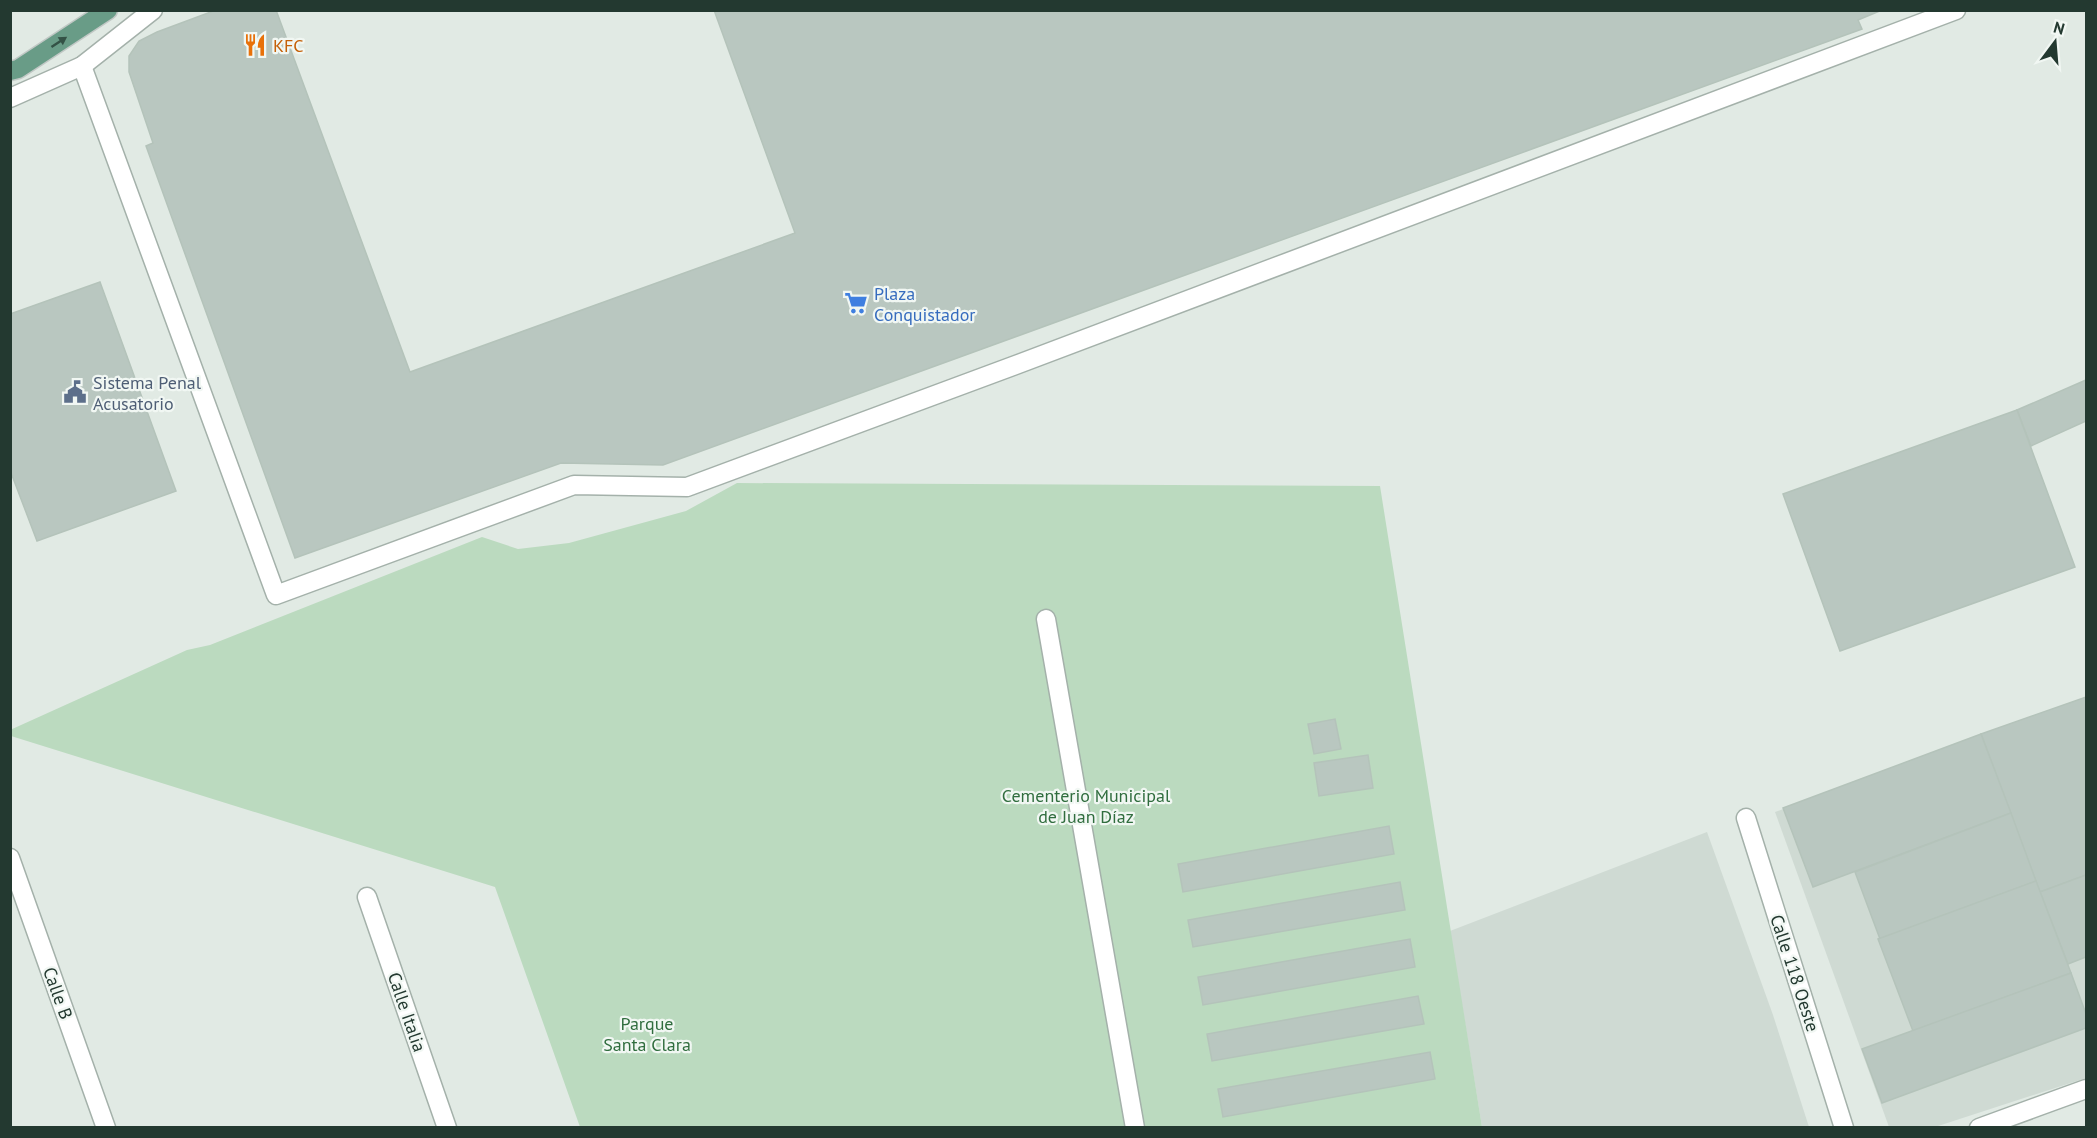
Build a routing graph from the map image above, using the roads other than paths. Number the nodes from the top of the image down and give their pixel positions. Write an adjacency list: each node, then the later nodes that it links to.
1 (108, 10): 5 (main road, one-way to 1)
2 (153, 10): 4 (street)
3 (1956, 10): 4 (street)
4 (82, 66): 6 (street)
5 (10, 71)
6 (10, 98)
7 (1046, 619): 14 (street)
8 (1746, 818): 15 (street, Calle 118 Oeste)
9 (10, 858): 12 (street, Calle B)
10 (367, 897): 13 (street, Calle Italia)
11 (2086, 1089): 16 (street)
12 (106, 1128)
13 (447, 1128)
14 (1135, 1128)
15 (1844, 1128)
16 (1979, 1128)

